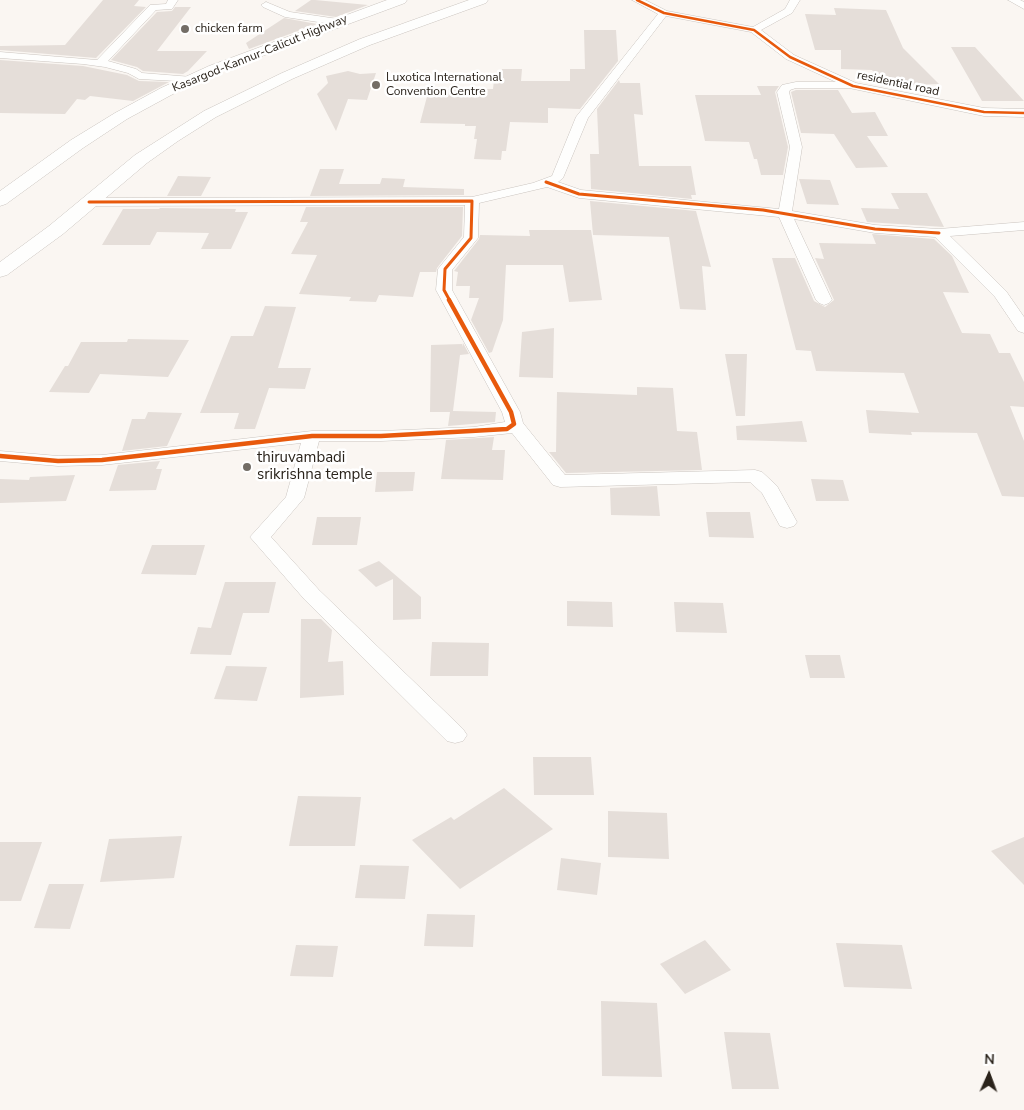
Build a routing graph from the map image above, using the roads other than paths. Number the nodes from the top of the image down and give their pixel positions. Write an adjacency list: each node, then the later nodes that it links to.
1 (174, 0): 13 (street)
2 (400, 0): 10 (highway, Kasargod-Kannur-Calicut Highway)
3 (481, 0): 19 (highway, Kasargod-Kannur-Calicut Highway)
4 (637, 0): 9 (street, residential road)
5 (795, 0): 11 (street)
6 (1013, 0): 8 (street)
7 (266, 5): 10 (street)
8 (1024, 6)
9 (664, 13): 11 (street, residential road); 17 (street)
10 (338, 22): 14 (highway, Kasargod-Kannur-Calicut Highway)
11 (754, 30): 15 (street, residential road)
12 (0, 55): 13 (street)
13 (100, 63): 14 (street)
14 (192, 80): 18 (highway, Kasargod-Kannur-Calicut Highway)
15 (853, 86): 16 (street, residential road); 21 (street)
16 (1024, 113)
17 (546, 182): 20 (street); 21 (street)
18 (0, 200)
19 (90, 202): 20 (street); 24 (highway, Kasargod-Kannur-Calicut Highway)
20 (472, 202): 27 (street)
21 (785, 214): 23 (street); 25 (street)
22 (1024, 226): 23 (street)
23 (939, 233): 26 (street)
24 (0, 271)
25 (824, 300)
26 (1024, 328)
27 (514, 424): 28 (street); 30 (street)
28 (312, 436): 29 (street); 31 (street)
29 (0, 456)
30 (787, 522)
31 (455, 735)

